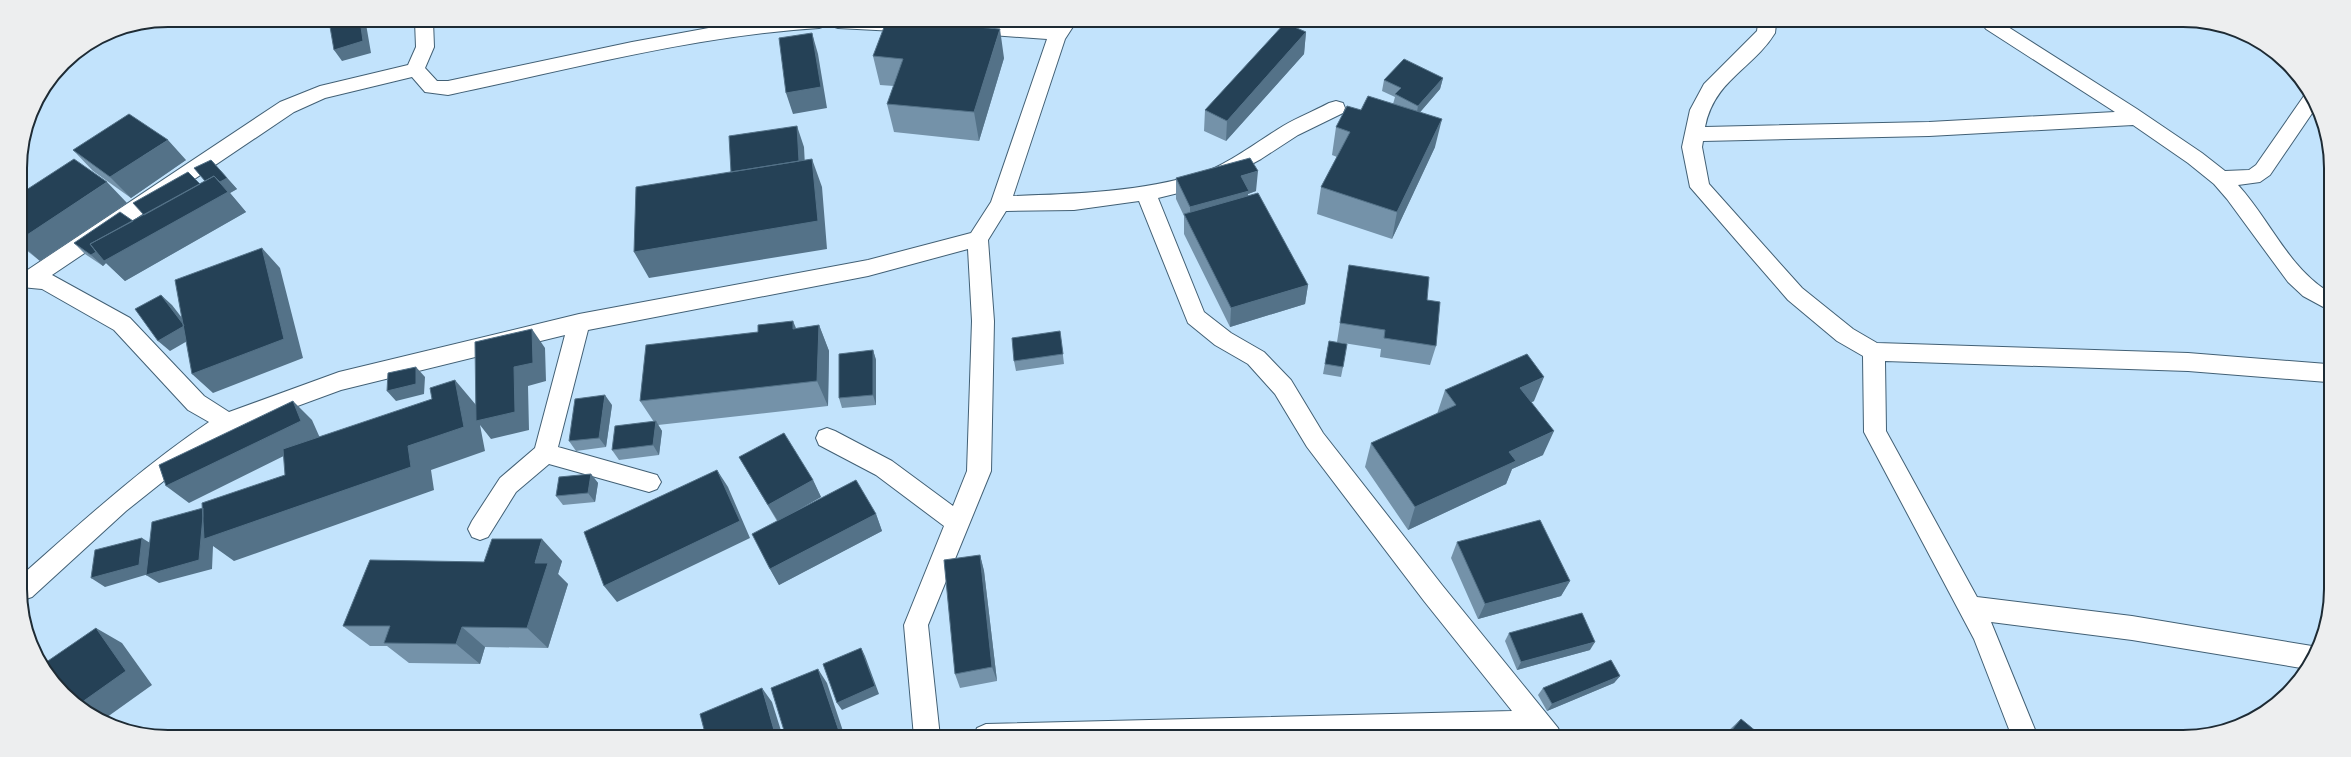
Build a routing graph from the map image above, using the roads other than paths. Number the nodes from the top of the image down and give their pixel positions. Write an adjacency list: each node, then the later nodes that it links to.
1 (425, 27): 7 (street)
2 (750, 27): 7 (street)
3 (1767, 27): 11 (street)
4 (1997, 27): 10 (street)
5 (957, 28): 6 (street)
6 (1063, 28): 14 (street)
7 (414, 70): 16 (street)
8 (2309, 104): 12 (street)
9 (1336, 108): 13 (street)
10 (2136, 118): 11 (street); 12 (street)
11 (1695, 134): 20 (street)
12 (2221, 179): 18 (street)
13 (1146, 193): 14 (street); 31 (street)
14 (1000, 204): 15 (street)
15 (978, 239): 19 (street); 26 (street)
16 (27, 278)
17 (27, 279): 22 (street)
18 (2324, 300)
19 (579, 323): 22 (street); 24 (street)
20 (1874, 352): 21 (street); 29 (street)
21 (2324, 373)
22 (227, 422): 28 (street)
23 (827, 438): 26 (street)
24 (545, 453): 25 (street); 27 (street)
25 (649, 482)
26 (957, 522): 32 (street)
27 (480, 529)
28 (27, 585)
29 (1971, 608): 30 (street); 34 (street)
30 (2307, 657)
31 (1543, 729): 33 (street)
32 (926, 730)
33 (1226, 730)
34 (2022, 730)

